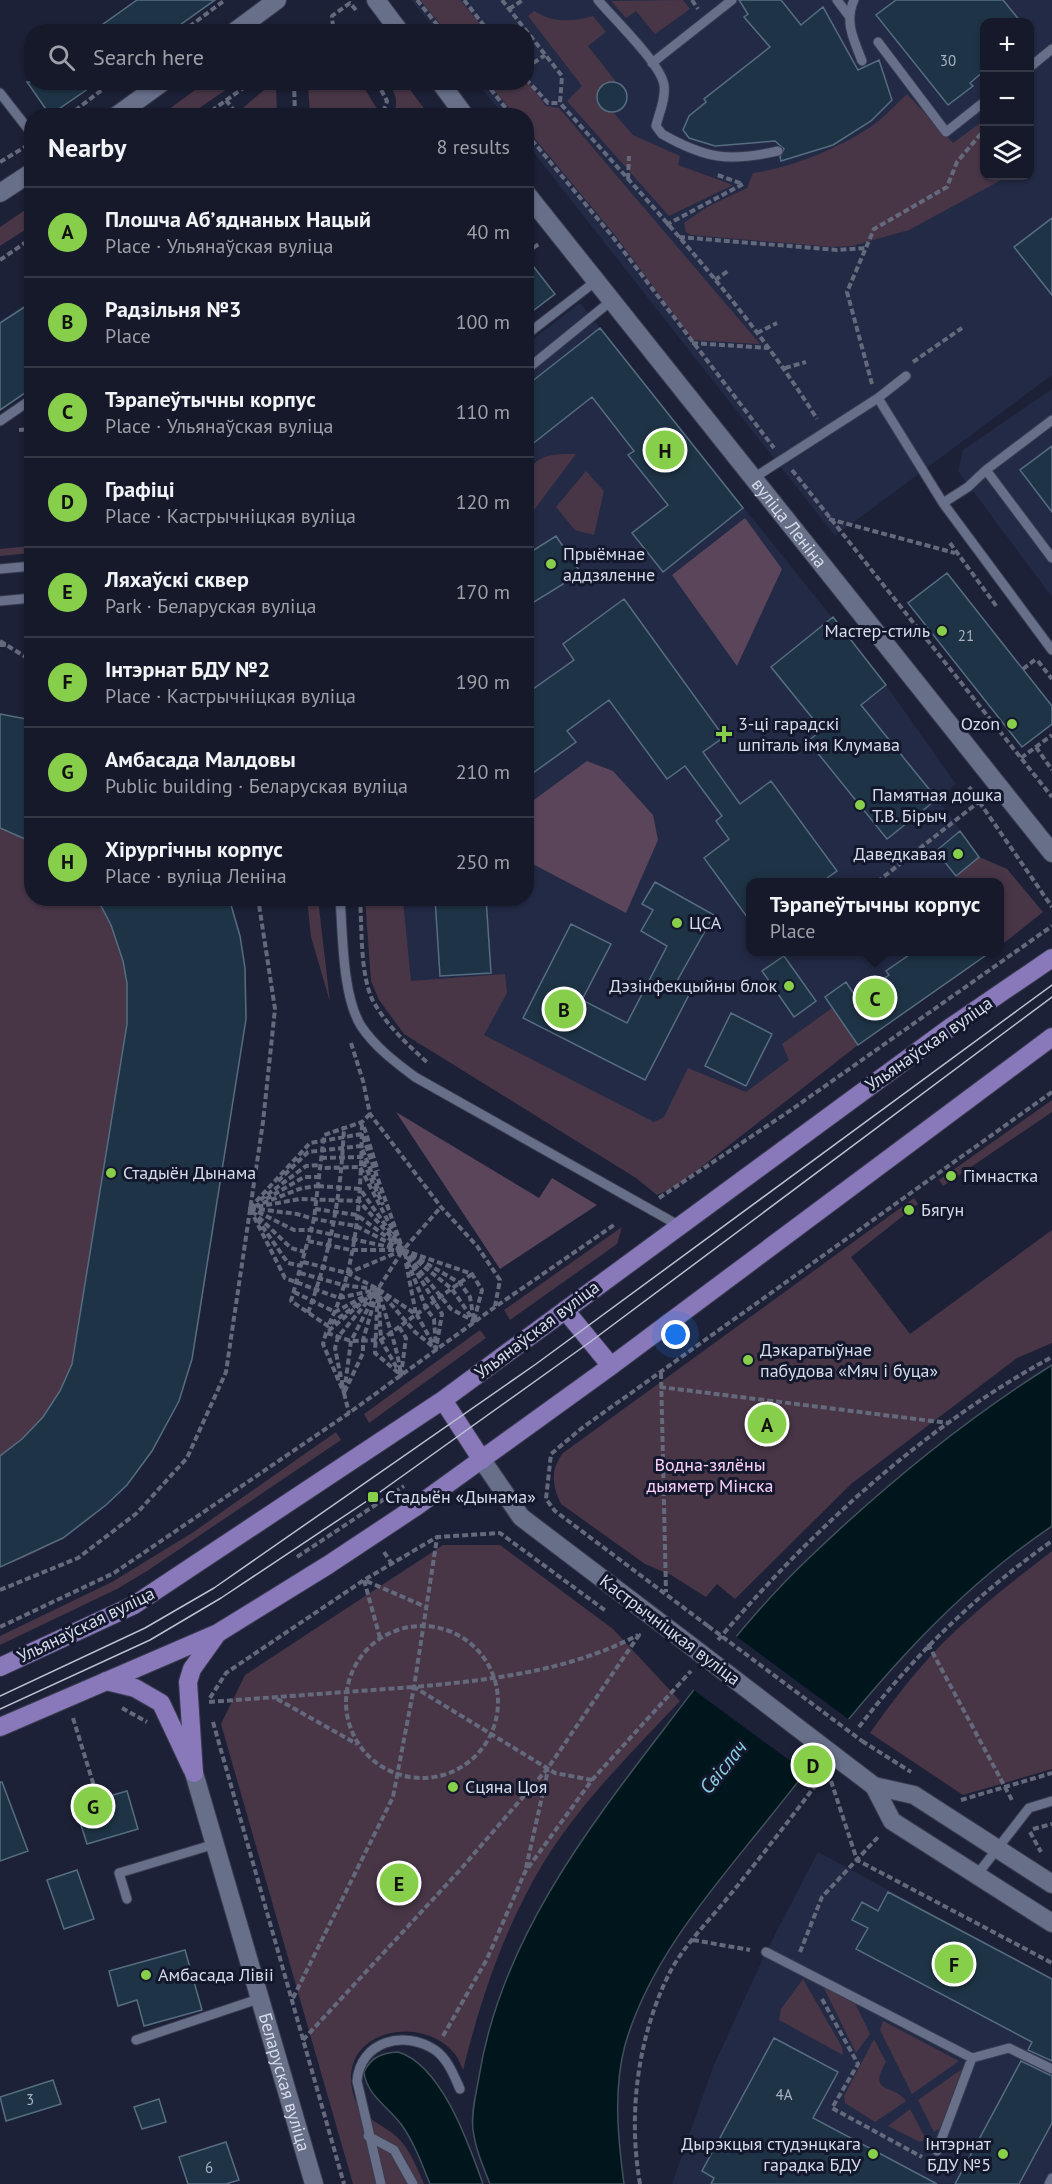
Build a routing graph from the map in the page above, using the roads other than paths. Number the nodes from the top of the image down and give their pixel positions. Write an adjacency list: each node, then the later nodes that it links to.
1 (277, 0): 8 (street)
2 (376, 0): 9 (street)
3 (598, 0): 13 (lane)
4 (732, 0): 13 (lane)
5 (837, 0): 7 (lane)
6 (855, 0): 7 (lane)
7 (849, 16): 12 (lane)
8 (245, 24)
9 (394, 24)
10 (878, 42): 18 (lane)
11 (1052, 49): 14 (lane)
12 (862, 61)
13 (652, 63): 22 (lane)
14 (1034, 63)
15 (152, 90): 19 (street)
16 (446, 90): 20 (street)
17 (0, 93): 21 (lane)
18 (980, 105)
19 (127, 108)
20 (459, 108)
21 (24, 124)
22 (778, 151)
23 (24, 177): 24 (street)
24 (0, 193)
25 (534, 203): 26 (street, вуліца Леніна)
26 (596, 281): 27 (street, вуліца Леніна); 28 (lane)
27 (611, 301): 29 (lane); 36 (street, вуліца Леніна)
28 (534, 329)
29 (534, 363)
30 (906, 376): 31 (lane)
31 (878, 398): 36 (lane); 37 (lane)
32 (24, 404): 34 (lane)
33 (1052, 420): 35 (lane)
34 (0, 421)
35 (986, 470): 37 (lane); 38 (lane)
36 (752, 479): 44 (street, вуліца Леніна)
37 (943, 503): 43 (lane)
38 (1052, 558)
39 (24, 567): 40 (lane)
40 (0, 569)
41 (24, 599): 42 (lane)
42 (0, 601)
43 (1052, 650)
44 (1052, 853)
45 (340, 906): 48 (lane)
46 (1052, 958): 48 (main road, Ульянаўская вуліца)
47 (1052, 1037): 50 (main road)
48 (678, 1225): 49 (main road, Ульянаўская вуліца)
49 (565, 1310): 50 (main road); 51 (main road, Ульянаўская вуліца)
50 (611, 1366): 52 (main road)
51 (443, 1400): 52 (main road); 54 (main road, Ульянаўская вуліца)
52 (482, 1460): 53 (main road); 58 (street, Кастрычніцкая вуліца, bridge)
53 (218, 1633): 55 (main road); 57 (main road)
54 (0, 1667)
55 (106, 1681): 56 (main road); 57 (main road)
56 (0, 1727)
57 (194, 1773): 60 (street, Беларуская вуліца)
58 (874, 1786): 61 (street, Кастрычніцкая вуліца); 62 (street, Кастрычніцкая вуліца)
59 (1052, 1801): 61 (lane)
60 (215, 1844): 64 (lane); 67 (street, Беларуская вуліца)
61 (997, 1849): 62 (lane); 63 (street, Кастрычніцкая вуліца)
62 (976, 1876): 65 (street, Кастрычніцкая вуліца)
63 (1052, 1884)
64 (127, 1899)
65 (1052, 1923)
66 (766, 1952): 69 (lane)
67 (261, 1998): 68 (lane); 75 (street, Беларуская вуліца)
68 (136, 2040)
69 (972, 2058): 70 (lane); 73 (lane)
70 (1052, 2069)
71 (460, 2089): 72 (lane)
72 (368, 2136): 76 (lane); 77 (lane)
73 (937, 2151)
74 (1052, 2178): 78 (lane)
75 (314, 2184)
76 (381, 2184)
77 (413, 2184)
78 (1049, 2184)

